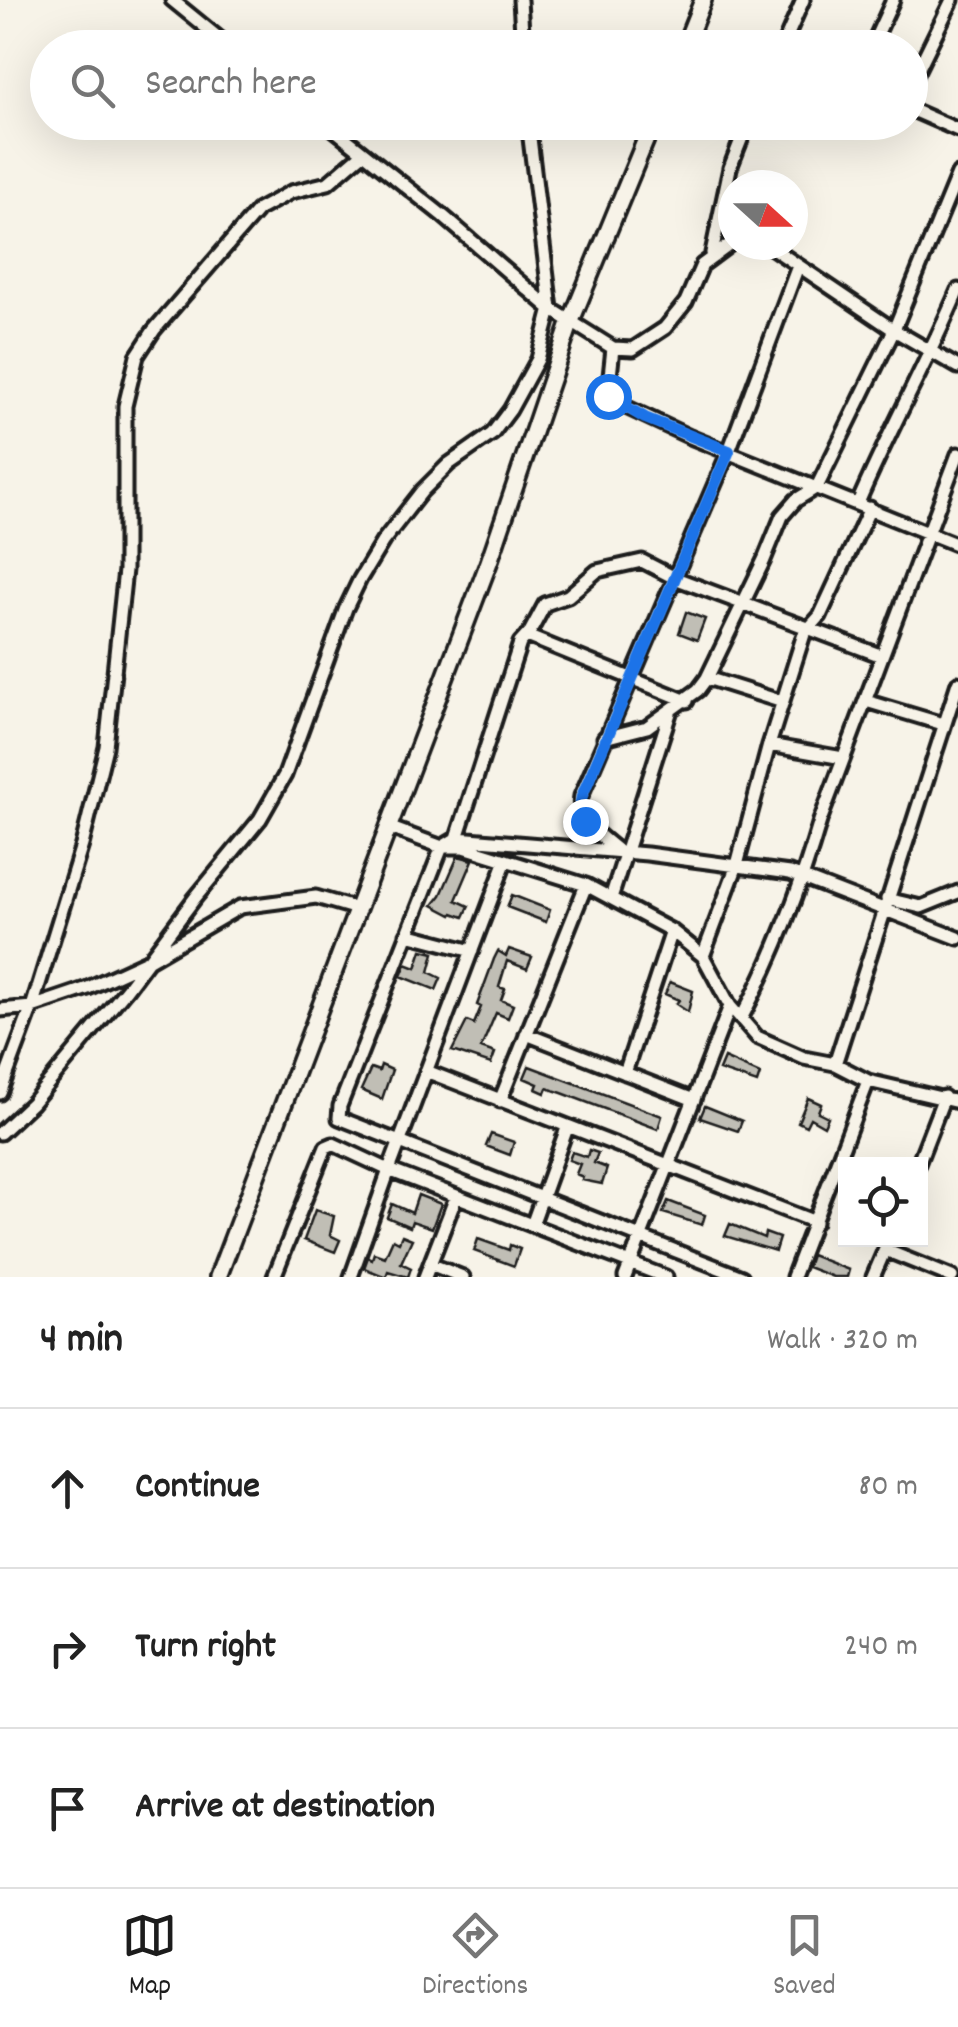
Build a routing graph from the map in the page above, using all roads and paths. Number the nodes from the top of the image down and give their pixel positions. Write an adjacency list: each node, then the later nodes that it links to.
1 (172, 0): 7 (street)
2 (520, 0): 8 (street)
3 (704, 0): 9 (main road)
4 (803, 0): 10 (street)
5 (892, 0): 11 (street)
6 (952, 0): 12 (street)
7 (208, 30)
8 (522, 30)
9 (692, 30)
10 (790, 30)
11 (878, 30)
12 (928, 49)
13 (928, 117): 14 (street)
14 (958, 130)
15 (347, 140): 19 (street)
16 (530, 140): 26 (street)
17 (646, 140): 27 (main road)
18 (741, 140): 22 (street)
19 (363, 153): 26 (street); 73 (street)
20 (958, 174): 28 (street)
21 (718, 252): 22 (street)
22 (711, 256): 29 (street)
23 (789, 260): 24 (street)
24 (798, 266): 28 (street); 32 (street)
25 (958, 290): 30 (street)
26 (552, 309): 27 (street); 71 (street)
27 (571, 321): 29 (street); 54 (main road)
28 (894, 330): 30 (street); 34 (street)
29 (613, 348): 32 (street)
30 (932, 352): 31 (street); 35 (street)
31 (958, 368)
32 (729, 451): 34 (street); 38 (street)
33 (958, 456): 36 (street)
34 (817, 487): 35 (street); 39 (street)
35 (864, 506): 36 (street); 40 (street)
36 (928, 533): 37 (street); 42 (street)
37 (958, 544)
38 (675, 578): 39 (street); 41 (street); 43 (street)
39 (741, 602): 40 (street); 44 (street)
40 (808, 628): 42 (street); 48 (street)
41 (526, 636): 43 (street); 55 (street)
42 (882, 656): 47 (street)
43 (632, 678): 46 (street); 51 (street)
44 (707, 678): 46 (street); 48 (street)
45 (958, 682): 50 (street)
46 (687, 701): 49 (street)
47 (866, 701): 50 (street); 53 (street)
48 (782, 702): 52 (street)
49 (670, 713): 51 (street); 57 (street)
50 (942, 724): 64 (street)
51 (604, 738): 57 (street)
52 (769, 745): 53 (street); 59 (street)
53 (843, 758): 60 (street)
54 (388, 827): 56 (street); 65 (main road)
55 (458, 838): 56 (street); 57 (street)
56 (442, 847): 58 (street); 67 (street)
57 (623, 852): 59 (street); 63 (street)
58 (506, 860): 61 (street); 69 (street)
59 (737, 866): 60 (street); 70 (street)
60 (804, 877): 64 (street); 75 (street)
61 (586, 885): 63 (street); 76 (street)
62 (958, 892): 64 (street)
63 (611, 898): 66 (street)
64 (885, 904): 68 (street); 77 (street)
65 (357, 909): 71 (street); 101 (main road)
66 (672, 930): 70 (street); 79 (street)
67 (407, 934): 69 (street); 88 (street)
68 (958, 938)
69 (472, 950): 78 (street)
70 (703, 956): 72 (street)
71 (148, 960): 73 (street); 87 (street)
72 (730, 1006): 75 (street); 83 (street)
73 (32, 1007): 74 (street); 81 (street)
74 (0, 1010)
75 (741, 1019): 77 (street)
76 (526, 1034): 79 (street); 84 (street)
77 (836, 1064): 80 (street)
78 (426, 1071): 84 (street); 88 (street)
79 (625, 1073): 83 (street)
80 (868, 1081): 82 (street); 94 (street)
81 (0, 1093)
82 (944, 1097): 85 (street); 89 (street)
83 (694, 1100): 90 (street)
84 (500, 1101): 86 (street)
85 (958, 1102)
86 (567, 1128): 90 (street); 93 (street)
87 (0, 1133)
88 (398, 1143): 91 (street); 93 (street)
89 (921, 1157)
90 (668, 1166): 94 (street); 96 (street)
91 (389, 1170): 92 (street); 102 (street); 103 (street)
92 (456, 1197): 95 (street); 99 (street)
93 (541, 1198): 95 (street); 96 (street)
94 (815, 1222): 109 (street)
95 (532, 1225): 100 (street)
96 (639, 1237): 100 (street); 108 (street)
97 (886, 1247): 110 (street)
98 (891, 1247): 111 (street)
99 (430, 1264): 104 (street); 105 (street)
100 (630, 1264): 106 (street); 107 (street)
101 (218, 1277)
102 (274, 1277)
103 (351, 1277)
104 (425, 1277)
105 (463, 1277)
106 (625, 1277)
107 (666, 1277)
108 (742, 1277)
109 (793, 1277)
110 (874, 1277)
111 (952, 1277)

